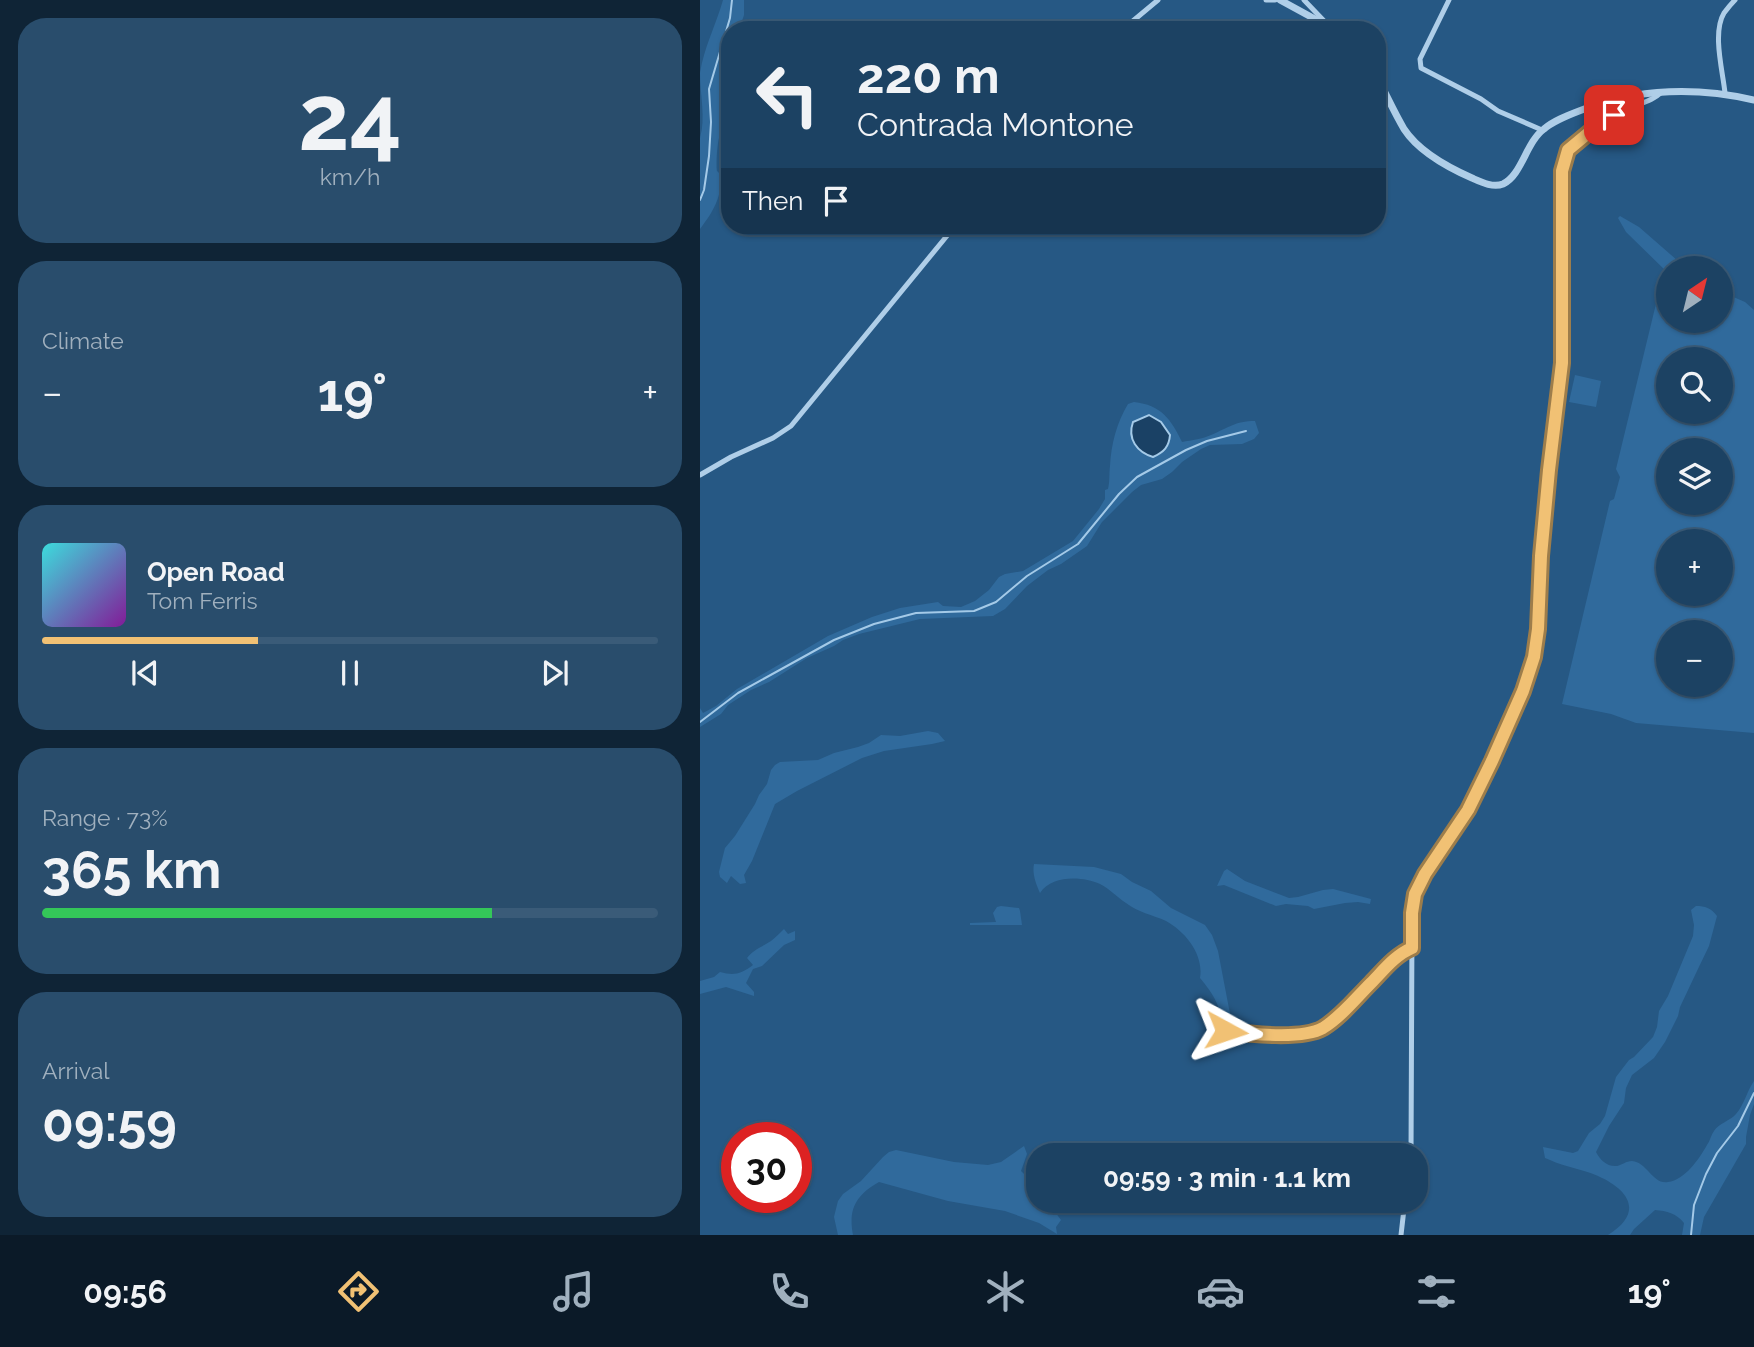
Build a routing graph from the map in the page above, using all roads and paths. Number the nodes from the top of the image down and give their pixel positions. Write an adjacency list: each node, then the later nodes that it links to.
1 (1158, 0): 7 (street)
2 (1266, 0): 3 (street)
3 (1278, 0): 8 (street)
4 (1304, 0): 9 (street)
5 (1449, 0): 14 (street)
6 (1735, 0): 11 (street)
7 (1132, 21)
8 (1321, 21)
9 (1323, 21)
10 (1661, 92): 11 (street); 14 (street); 17 (street)
11 (1725, 93): 13 (street)
12 (1386, 94): 14 (street)
13 (1754, 100)
14 (1542, 130)
15 (948, 235): 16 (street)
16 (700, 475)
17 (1412, 948): 18 (street); 19 (street)
18 (1209, 1028)
19 (1411, 1143)
20 (1404, 1213): 21 (street)
21 (1401, 1235)

